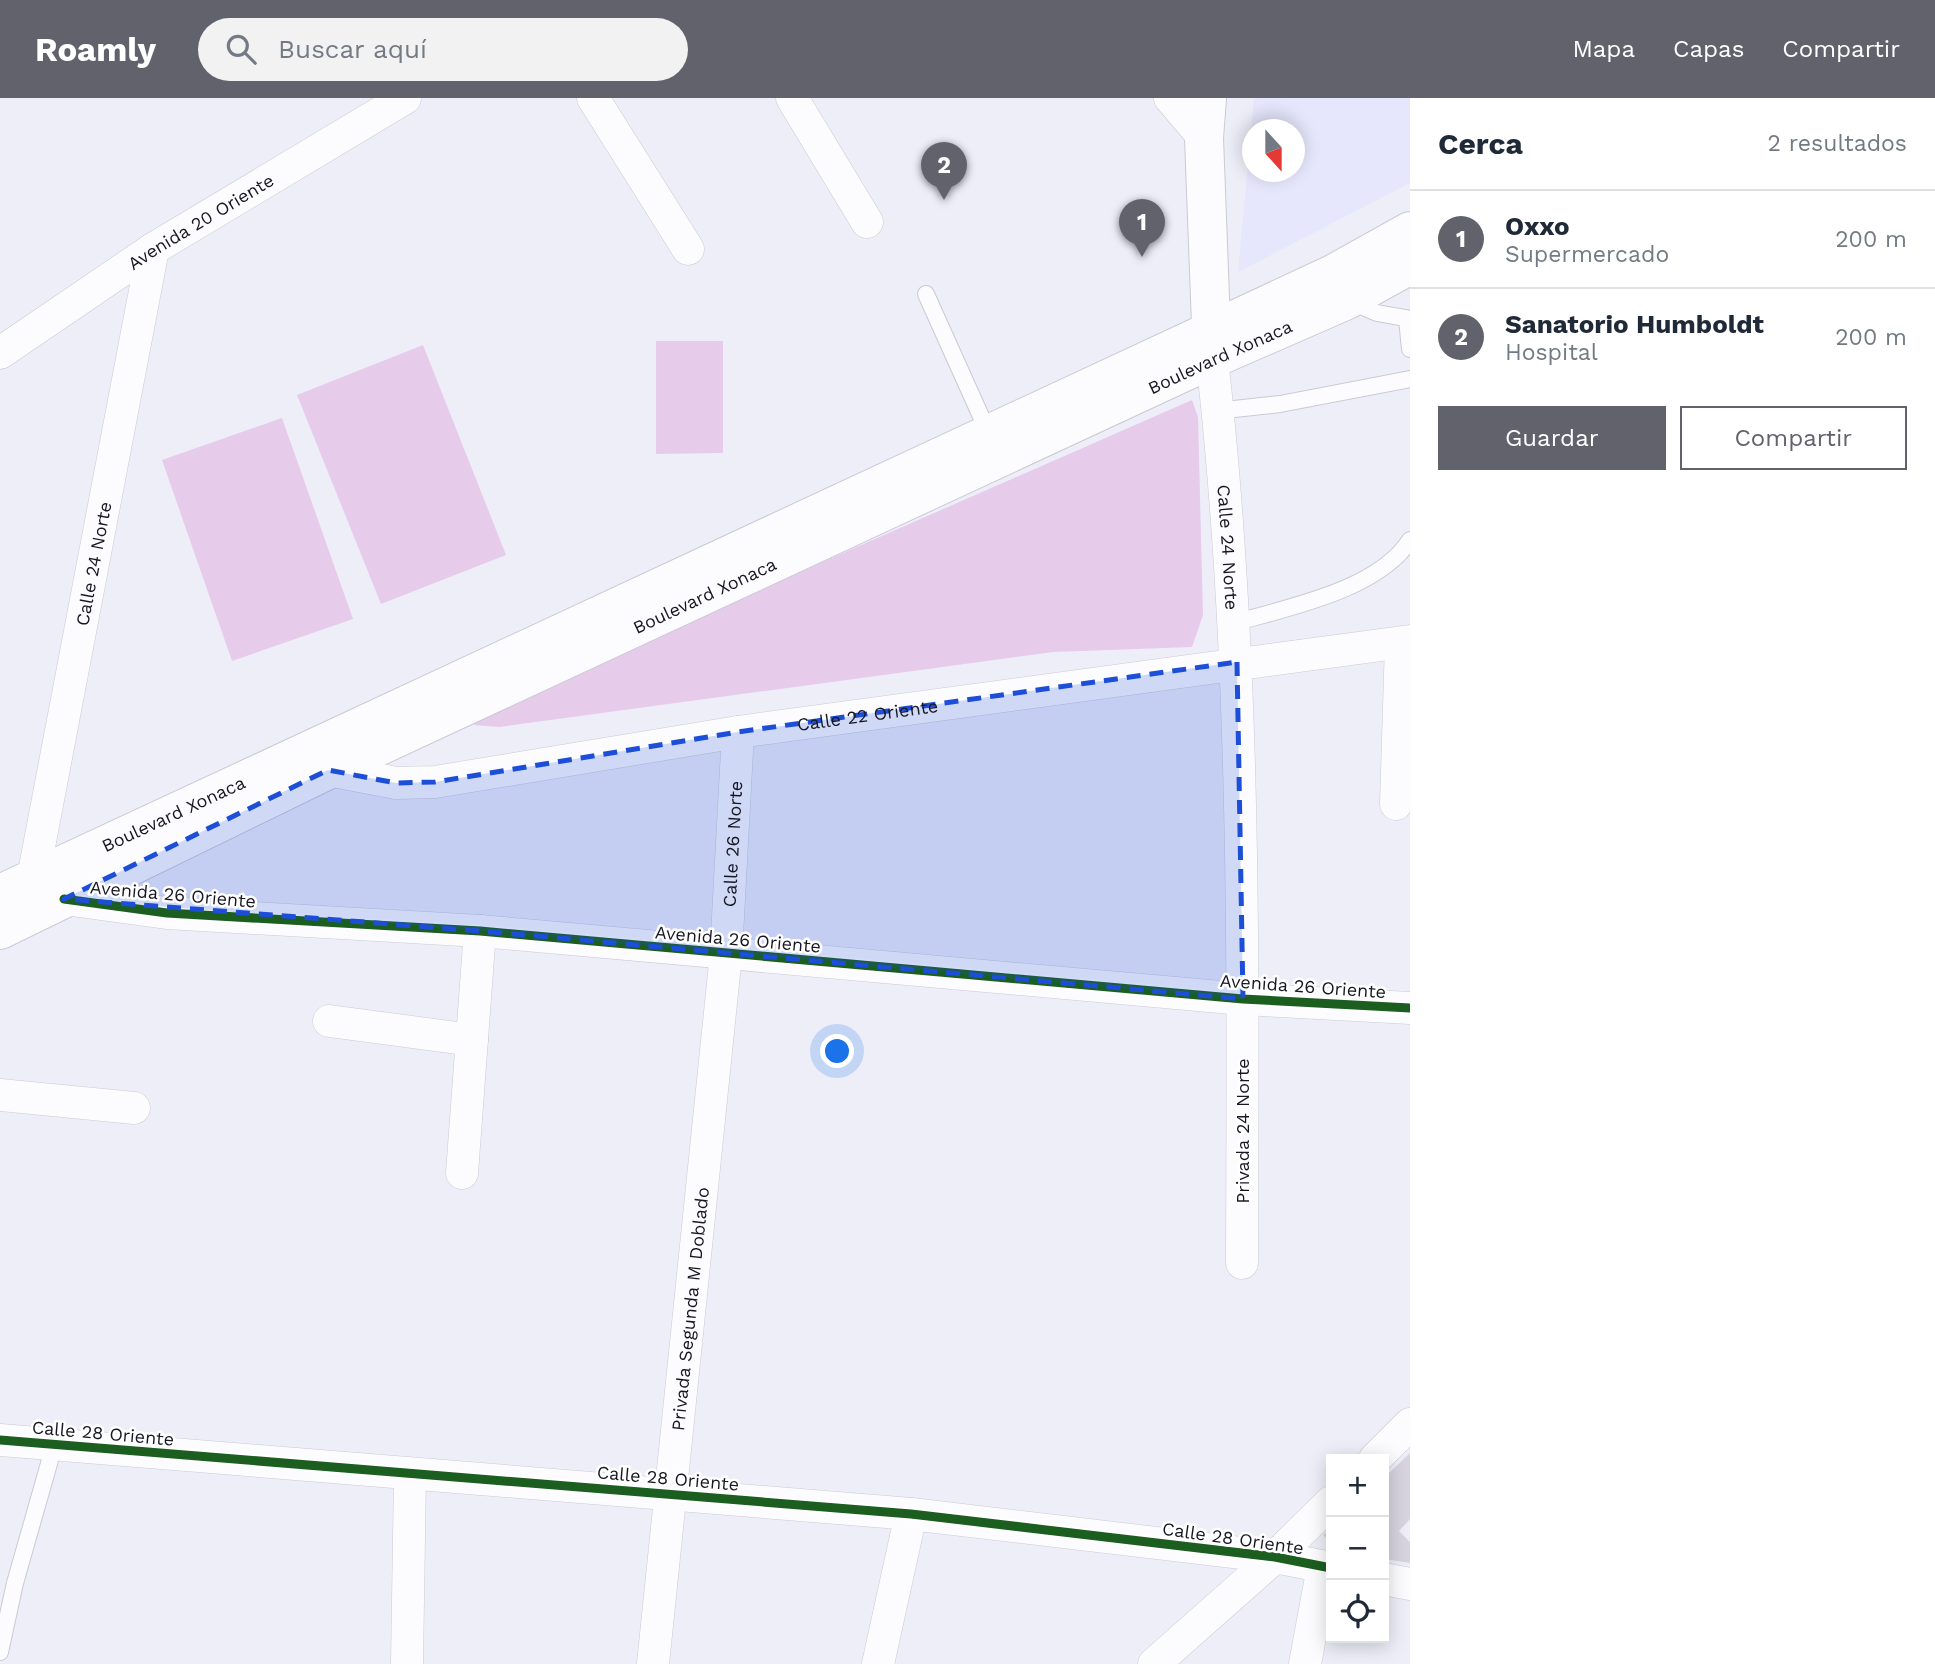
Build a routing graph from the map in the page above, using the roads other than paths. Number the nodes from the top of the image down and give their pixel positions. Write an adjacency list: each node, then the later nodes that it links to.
1 (405, 98): 9 (street, Avenida 20 Oriente)
2 (593, 98): 10 (street)
3 (792, 98): 7 (street)
4 (1170, 98): 6 (street)
5 (1207, 98): 6 (main road, Calle 24 Norte)
6 (1204, 138): 15 (main road, Calle 24 Norte)
7 (867, 222)
8 (1410, 231): 15 (main road, Boulevard Xonaca)
9 (153, 249): 17 (street, Avenida 20 Oriente); 28 (street, Calle 24 Norte)
10 (688, 249)
11 (1410, 265): 13 (main road, Boulevard Xonaca)
12 (926, 294): 20 (lane)
13 (1347, 300): 14 (lane); 15 (main road, Boulevard Xonaca)
14 (1409, 319): 16 (lane)
15 (1212, 344): 19 (street, Calle 24 Norte); 20 (main road, Boulevard Xonaca); 26 (main road, Boulevard Xonaca)
16 (1410, 349)
17 (0, 353)
18 (1410, 379): 19 (lane)
19 (1216, 411): 22 (street, Calle 24 Norte)
20 (988, 432): 28 (main road, Boulevard Xonaca)
21 (1410, 540): 22 (lane)
22 (1234, 623): 24 (street, Calle 24 Norte)
23 (1406, 642): 24 (street, Calle 22 Oriente); 27 (street)
24 (1237, 662): 25 (street, Calle 22 Oriente); 33 (street, Calle 24 Norte)
25 (738, 732): 26 (street, Calle 22 Oriente); 32 (street, Calle 26 Norte)
26 (328, 770): 29 (main road, Boulevard Xonaca)
27 (1396, 804)
28 (16, 886)
29 (64, 899): 30 (main road, Boulevard Xonaca); 31 (street, Avenida 26 Oriente)
30 (0, 930)
31 (480, 931): 32 (street, Avenida 26 Oriente); 36 (street)
32 (726, 954): 33 (street, Avenida 26 Oriente); 46 (street, Privada Segunda M Doblado)
33 (1242, 999): 34 (street, Avenida 26 Oriente); 40 (street, Privada 24 Norte)
34 (1410, 1009)
35 (329, 1021): 36 (street)
36 (472, 1040): 39 (street)
37 (0, 1095): 38 (street)
38 (134, 1108)
39 (462, 1173)
40 (1242, 1263)
41 (1410, 1424): 44 (street)
42 (0, 1440): 43 (street, Calle 28 Oriente)
43 (54, 1446): 45 (street, Calle 28 Oriente); 54 (lane)
44 (1380, 1454)
45 (410, 1474): 46 (street, Calle 28 Oriente); 55 (street)
46 (671, 1494): 48 (street, Calle 28 Oriente); 56 (street, Privada Segunda M Doblado)
47 (1326, 1507): 49 (street)
48 (911, 1514): 49 (street, Calle 28 Oriente); 57 (street)
49 (1275, 1557): 50 (street, Calle 28 Oriente); 58 (street)
50 (1326, 1568)
51 (1326, 1572): 59 (street)
52 (1389, 1579): 53 (street)
53 (1410, 1584)
54 (0, 1652)
55 (407, 1664)
56 (653, 1664)
57 (878, 1664)
58 (1154, 1664)
59 (1304, 1664)

